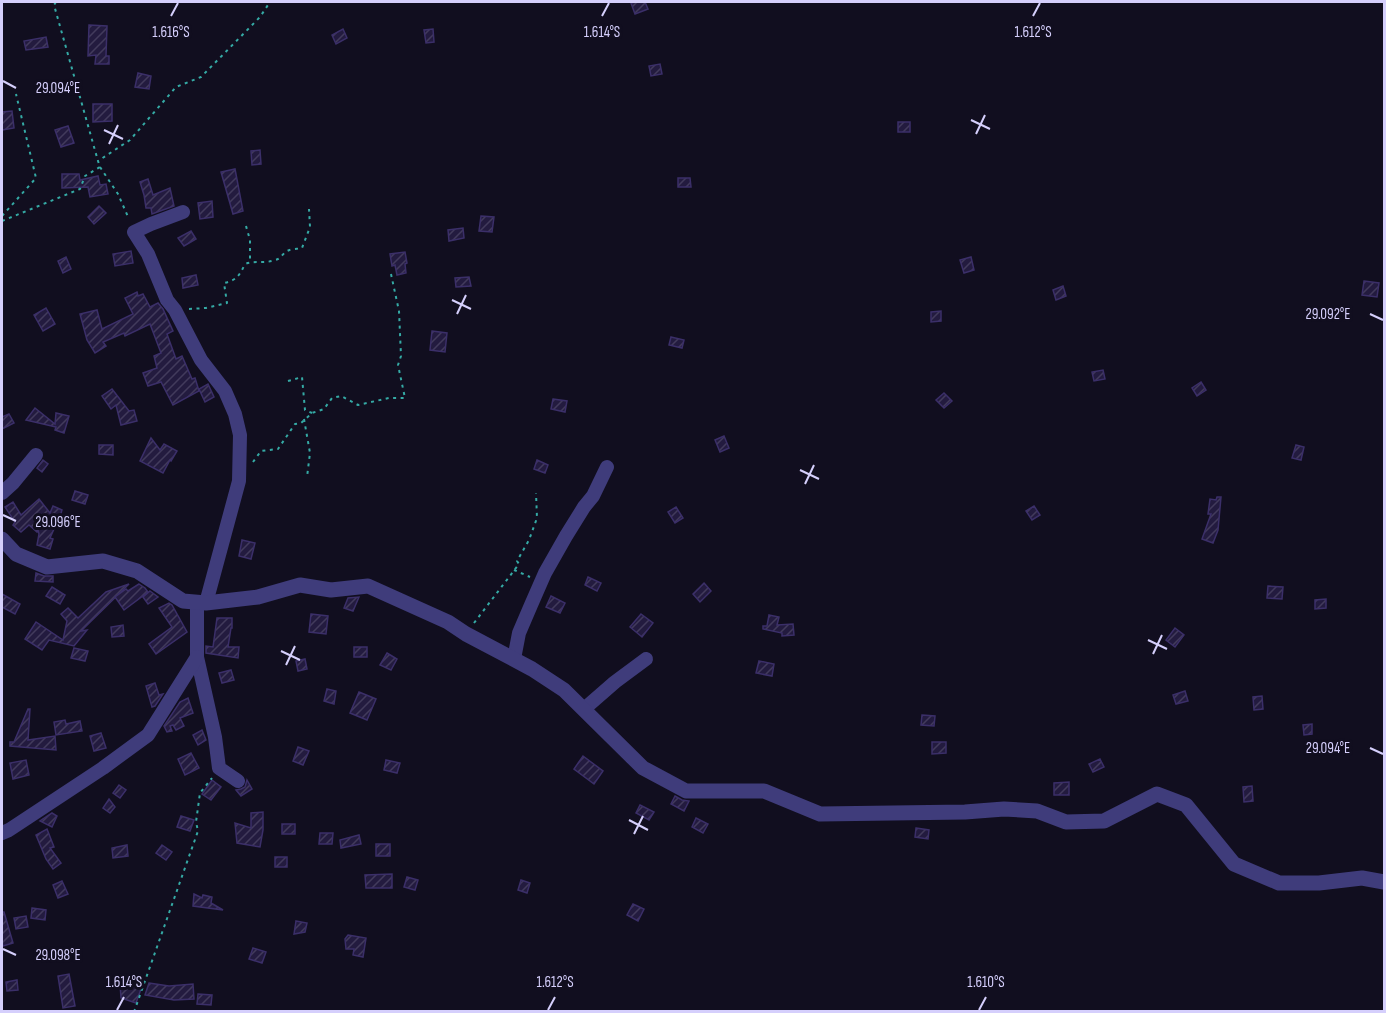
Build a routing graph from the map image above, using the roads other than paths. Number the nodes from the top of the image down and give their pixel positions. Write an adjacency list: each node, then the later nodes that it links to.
1 (183, 212): 6 (street)
2 (36, 455): 4 (street)
3 (607, 467): 9 (street)
4 (2, 493)
5 (2, 539): 6 (street)
6 (201, 603): 7 (street); 9 (street)
7 (197, 657): 11 (street); 12 (street)
8 (646, 658): 10 (street)
9 (514, 659): 10 (street)
10 (584, 709): 13 (street)
11 (238, 781)
12 (2, 833)
13 (1384, 882)

